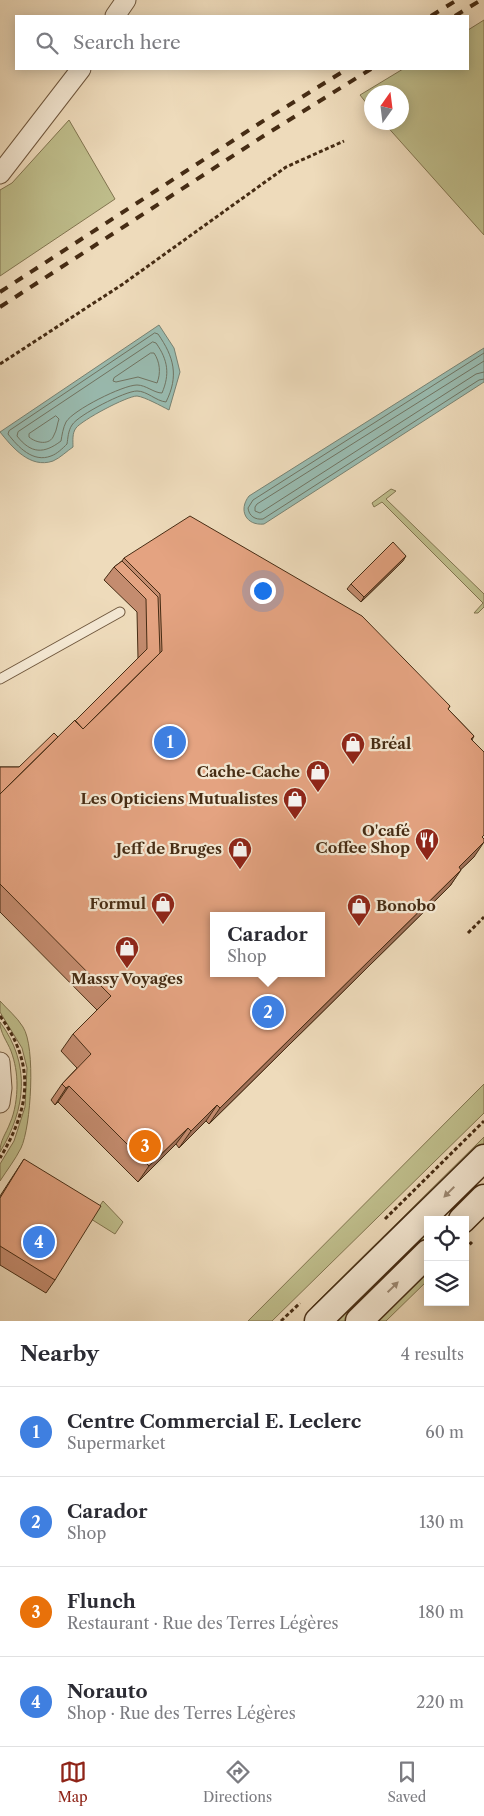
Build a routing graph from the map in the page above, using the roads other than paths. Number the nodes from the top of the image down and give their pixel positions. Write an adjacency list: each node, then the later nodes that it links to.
1 (126, 0): 2 (street)
2 (116, 15)
3 (80, 70): 4 (street)
4 (0, 174)
5 (120, 612): 6 (lane)
6 (0, 679)
7 (0, 1062): 8 (street)
8 (0, 1102)
9 (484, 1158): 13 (street, one-way to 13)
10 (484, 1198): 11 (street)
11 (466, 1216)
12 (424, 1257): 14 (street, one-way to 12)
13 (318, 1321)
14 (359, 1321)

